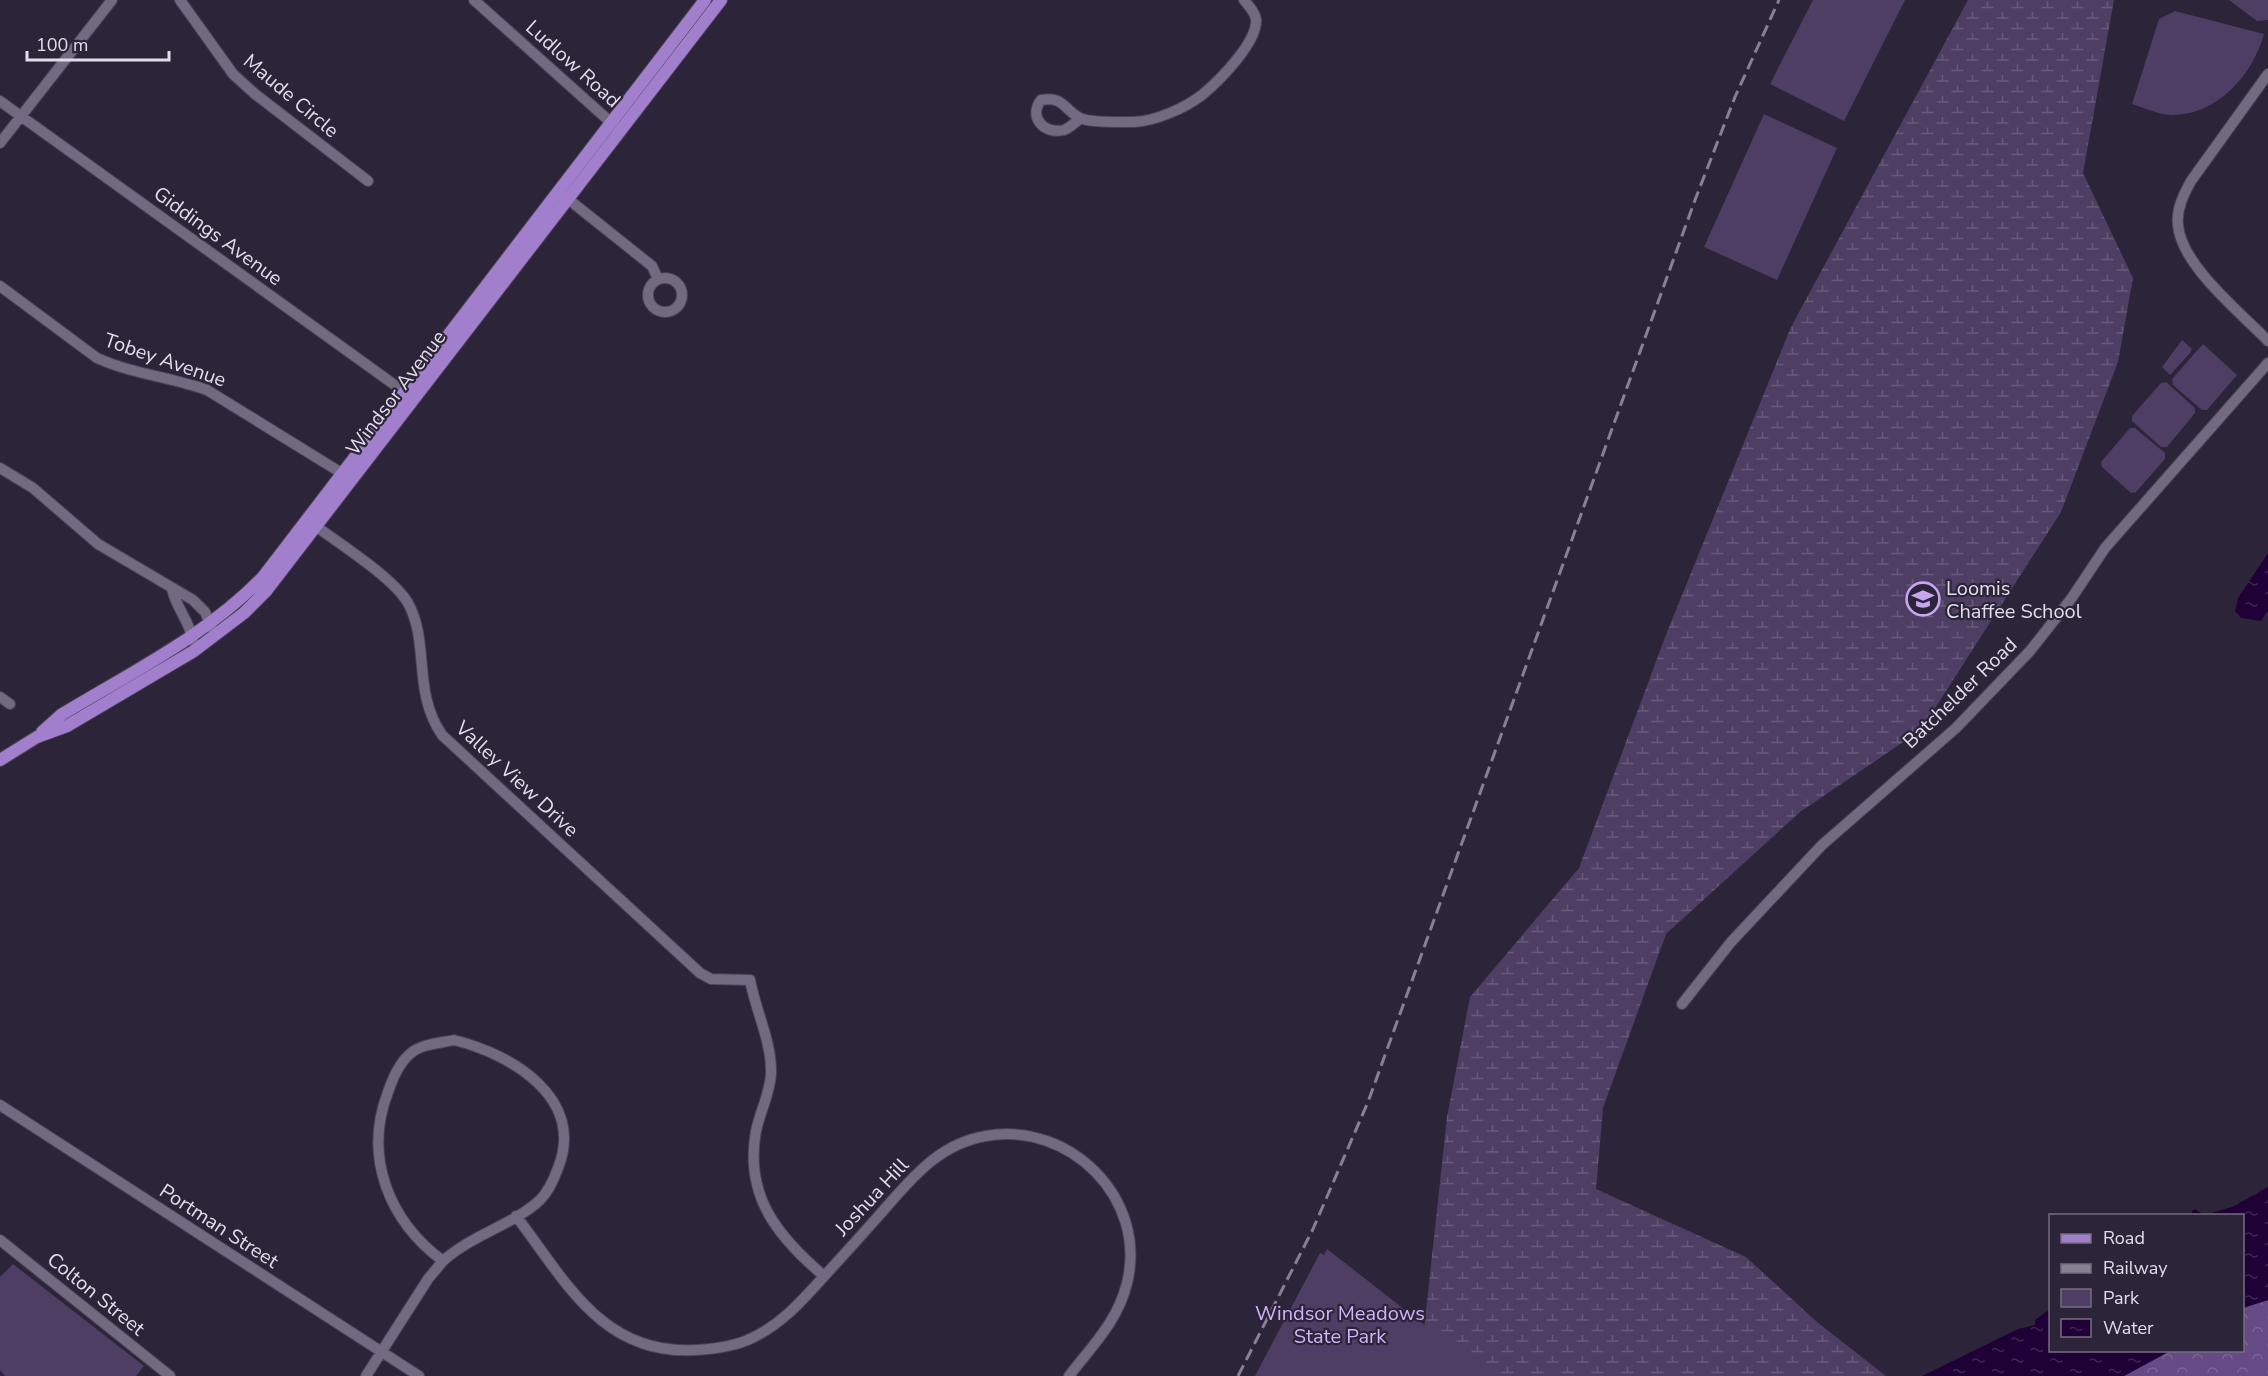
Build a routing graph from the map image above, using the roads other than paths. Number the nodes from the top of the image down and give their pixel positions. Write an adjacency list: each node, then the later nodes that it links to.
1 (112, 0): 9 (street)
2 (180, 0): 13 (street, Maude Circle)
3 (474, 0): 11 (street, Ludlow Road)
4 (705, 0): 11 (main road, Windsor Avenue)
5 (721, 0): 11 (main road, Windsor Avenue)
6 (1244, 0): 10 (street)
7 (2268, 74): 17 (street)
8 (0, 100): 9 (street, Giddings Avenue)
9 (21, 116): 12 (street); 19 (street, Giddings Avenue)
10 (1080, 119)
11 (616, 127): 14 (main road, Windsor Avenue)
12 (0, 143)
13 (368, 181)
14 (563, 195): 15 (street); 19 (main road, Windsor Avenue); 20 (main road, Windsor Avenue)
15 (658, 279)
16 (0, 286): 22 (street, Tobey Avenue)
17 (2268, 341)
18 (2268, 363): 34 (street, Batchelder Road)
19 (404, 392): 20 (street, Giddings Avenue); 22 (main road, Windsor Avenue)
20 (415, 400): 23 (main road, Windsor Avenue)
21 (0, 468): 25 (street)
22 (342, 474): 23 (street, Tobey Avenue); 24 (main road, Windsor Avenue)
23 (353, 481): 24 (main road, Windsor Avenue)
24 (312, 523): 26 (main road, Windsor Avenue); 28 (main road, Windsor Avenue); 39 (street, Valley View Drive)
25 (172, 589): 26 (street); 27 (street)
26 (210, 623): 27 (main road, Windsor Avenue); 28 (street)
27 (192, 636): 29 (street); 32 (main road, Windsor Avenue)
28 (216, 636): 29 (main road, Windsor Avenue)
29 (194, 651): 32 (main road, Windsor Avenue)
30 (0, 697): 31 (street)
31 (10, 704)
32 (37, 737): 33 (main road, Windsor Avenue)
33 (0, 759)
34 (1682, 1004)
35 (0, 1105): 40 (street, Portman Street)
36 (516, 1216): 38 (street); 38 (street); 39 (street, Joshua Hill)
37 (0, 1240): 41 (street, Colton Street)
38 (443, 1261): 40 (street)
39 (824, 1276): 44 (street, Joshua Hill)
40 (382, 1352): 42 (street); 43 (street, Portman Street)
41 (170, 1376)
42 (366, 1376)
43 (419, 1376)
44 (1069, 1376)

